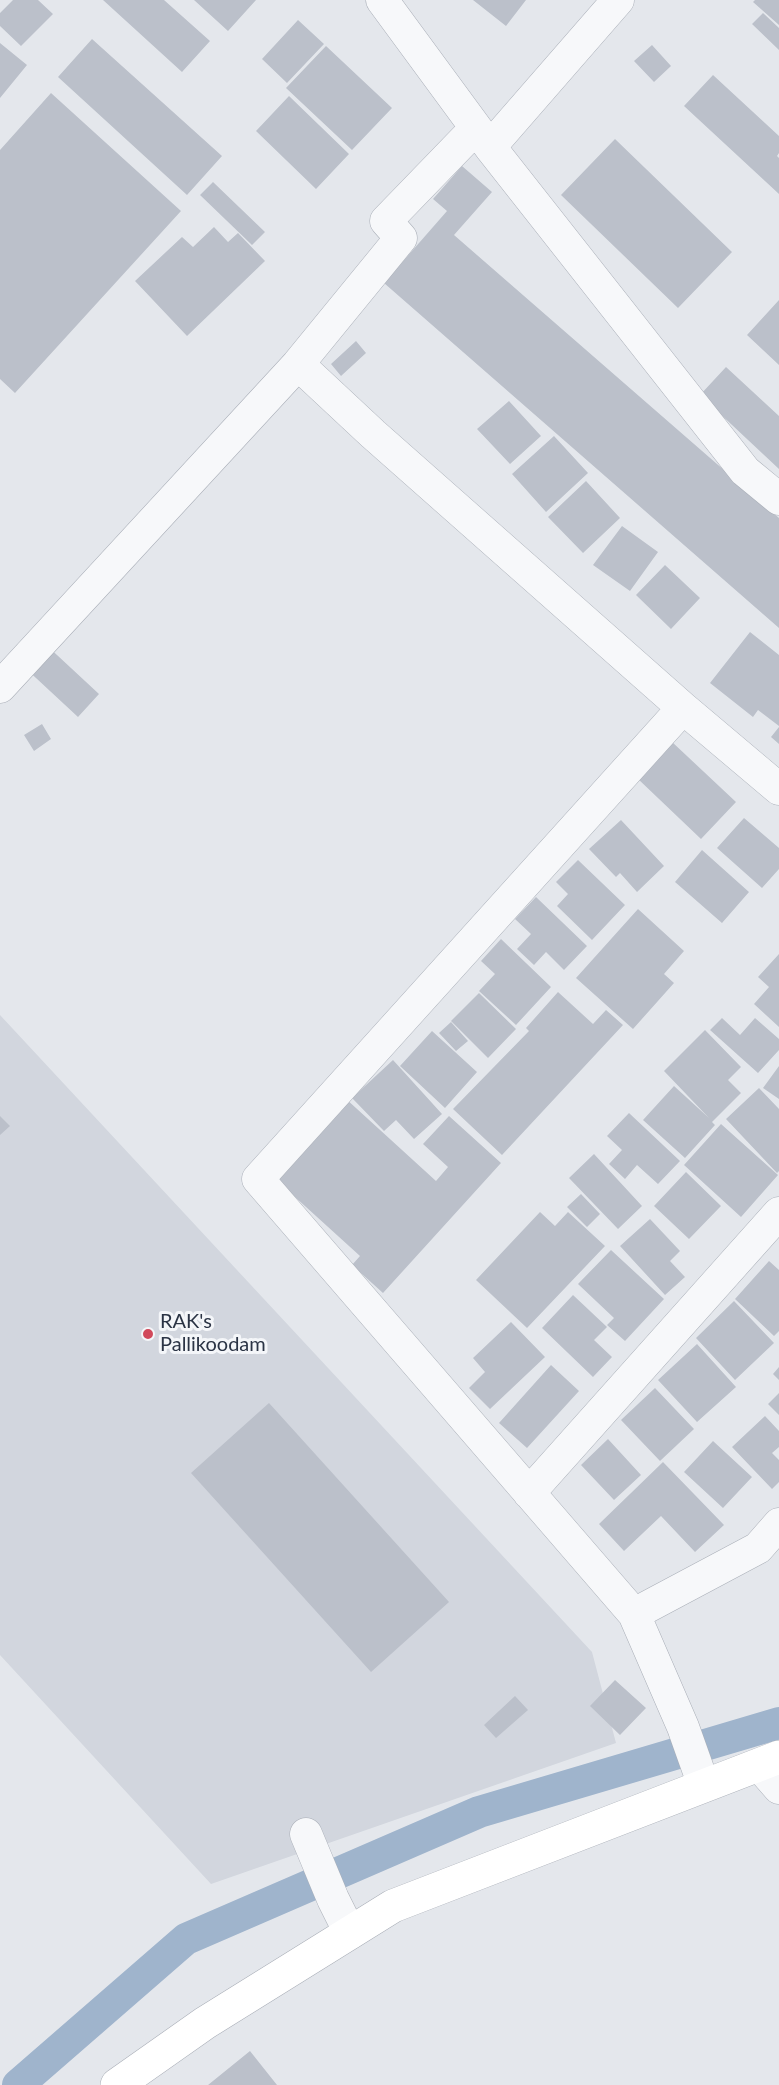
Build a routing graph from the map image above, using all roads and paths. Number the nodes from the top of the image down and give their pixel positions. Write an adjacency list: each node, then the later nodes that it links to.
1 (382, 0): 3 (street)
2 (618, 0): 3 (street)
3 (483, 138): 4 (street); 5 (street)
4 (298, 364): 6 (street); 7 (street)
5 (779, 499)
6 (0, 687)
7 (682, 708): 8 (street); 10 (street)
8 (779, 789)
9 (779, 1214): 10 (street)
10 (529, 1493): 12 (street)
11 (779, 1524): 12 (street)
12 (634, 1614): 14 (street)
13 (772, 1770): 14 (street)
14 (703, 1781): 16 (street)
15 (310, 1845): 16 (street)
16 (350, 1933): 17 (street)
17 (117, 2085)

